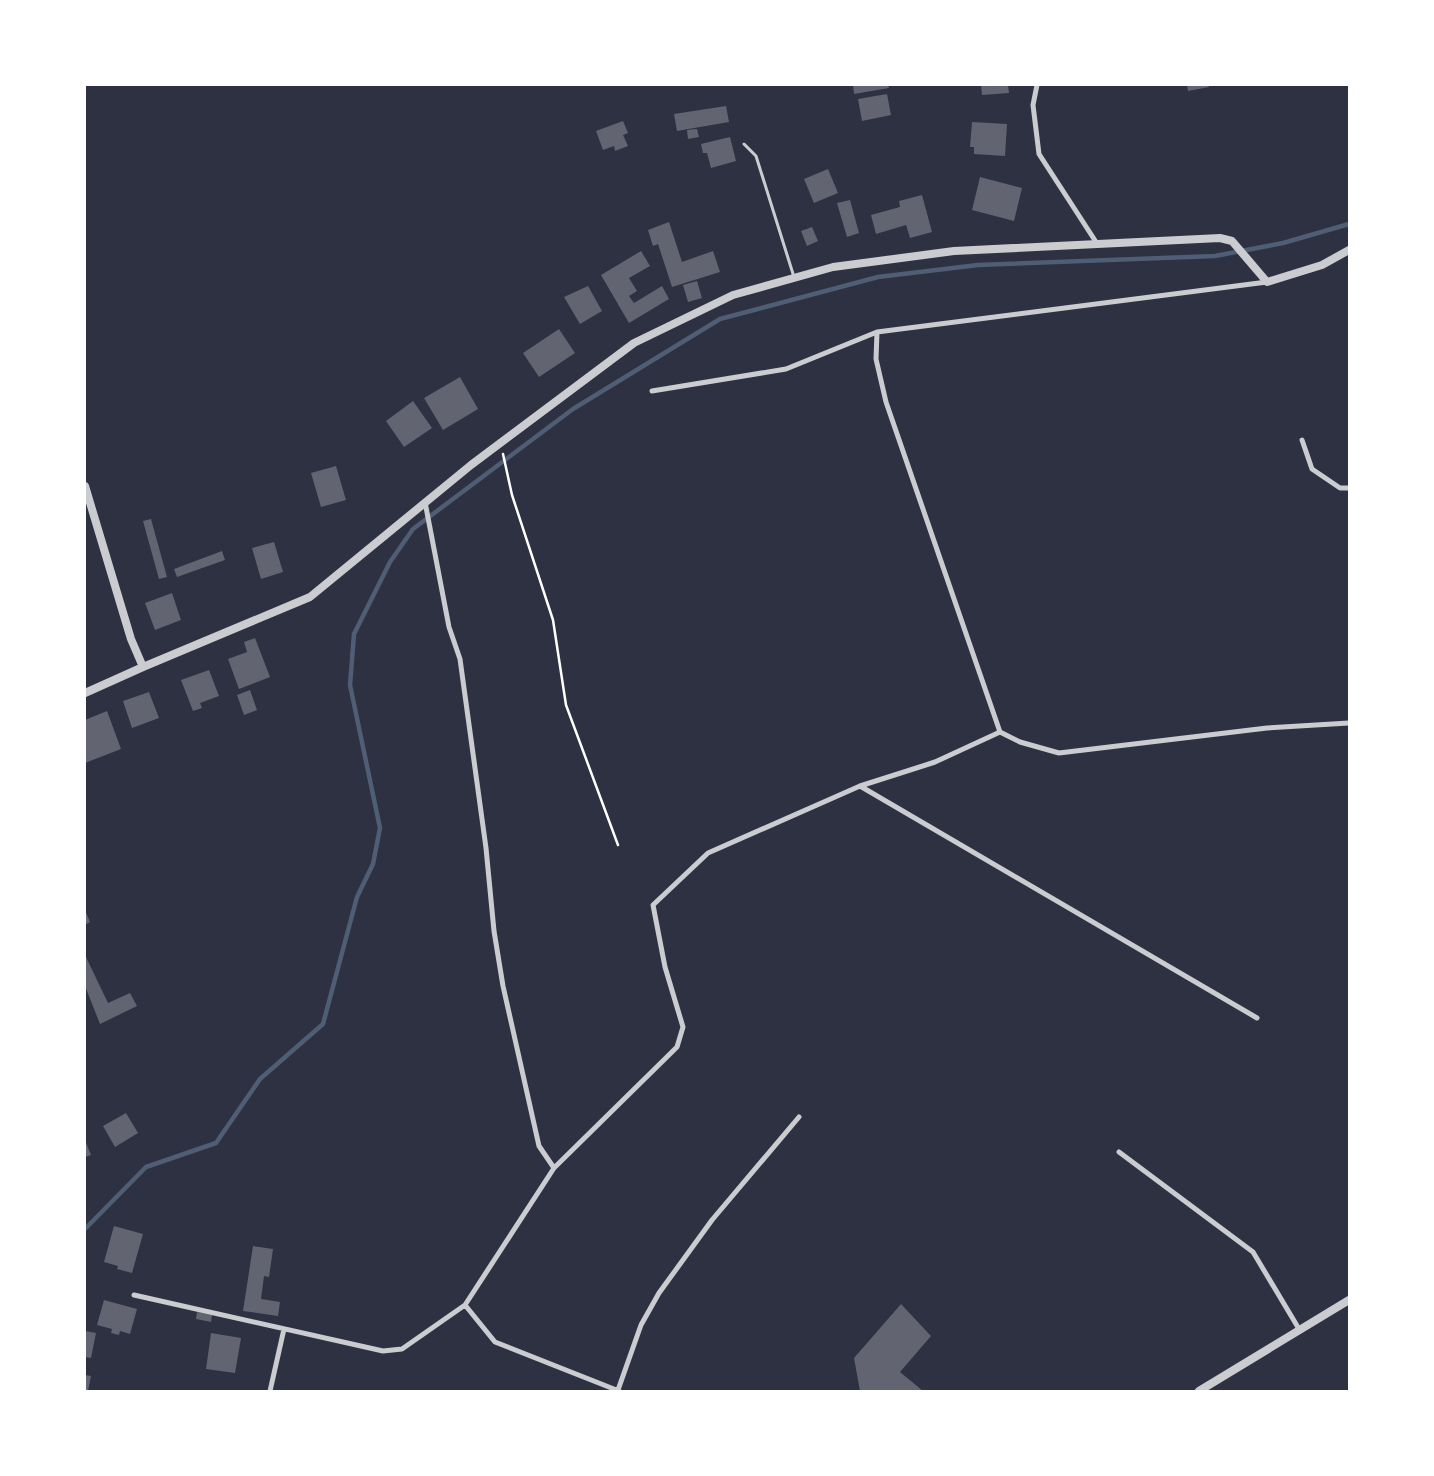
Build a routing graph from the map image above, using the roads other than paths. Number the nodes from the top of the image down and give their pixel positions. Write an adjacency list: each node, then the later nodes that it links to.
1 (1037, 85): 3 (street)
2 (744, 144): 5 (lane)
3 (1096, 242): 5 (street); 6 (street)
4 (1349, 250): 6 (street)
5 (794, 278): 12 (street)
6 (1267, 282): 7 (street)
7 (878, 332): 8 (street); 16 (street)
8 (652, 391)
9 (1302, 440): 11 (street)
10 (85, 486): 13 (street)
11 (1349, 488)
12 (425, 502): 13 (street); 21 (street)
13 (143, 667): 14 (street)
14 (85, 693)
15 (1349, 723): 16 (street)
16 (1000, 732): 17 (street)
17 (860, 786): 18 (street); 21 (street)
18 (1257, 1018)
19 (799, 1118): 28 (street)
20 (1118, 1152): 25 (street)
21 (554, 1168): 24 (street)
22 (134, 1295): 26 (street)
23 (1349, 1300): 25 (street)
24 (465, 1305): 26 (street); 28 (street)
25 (1299, 1328): 29 (street)
26 (284, 1329): 27 (street)
27 (270, 1391)
28 (619, 1391)
29 (1199, 1391)

